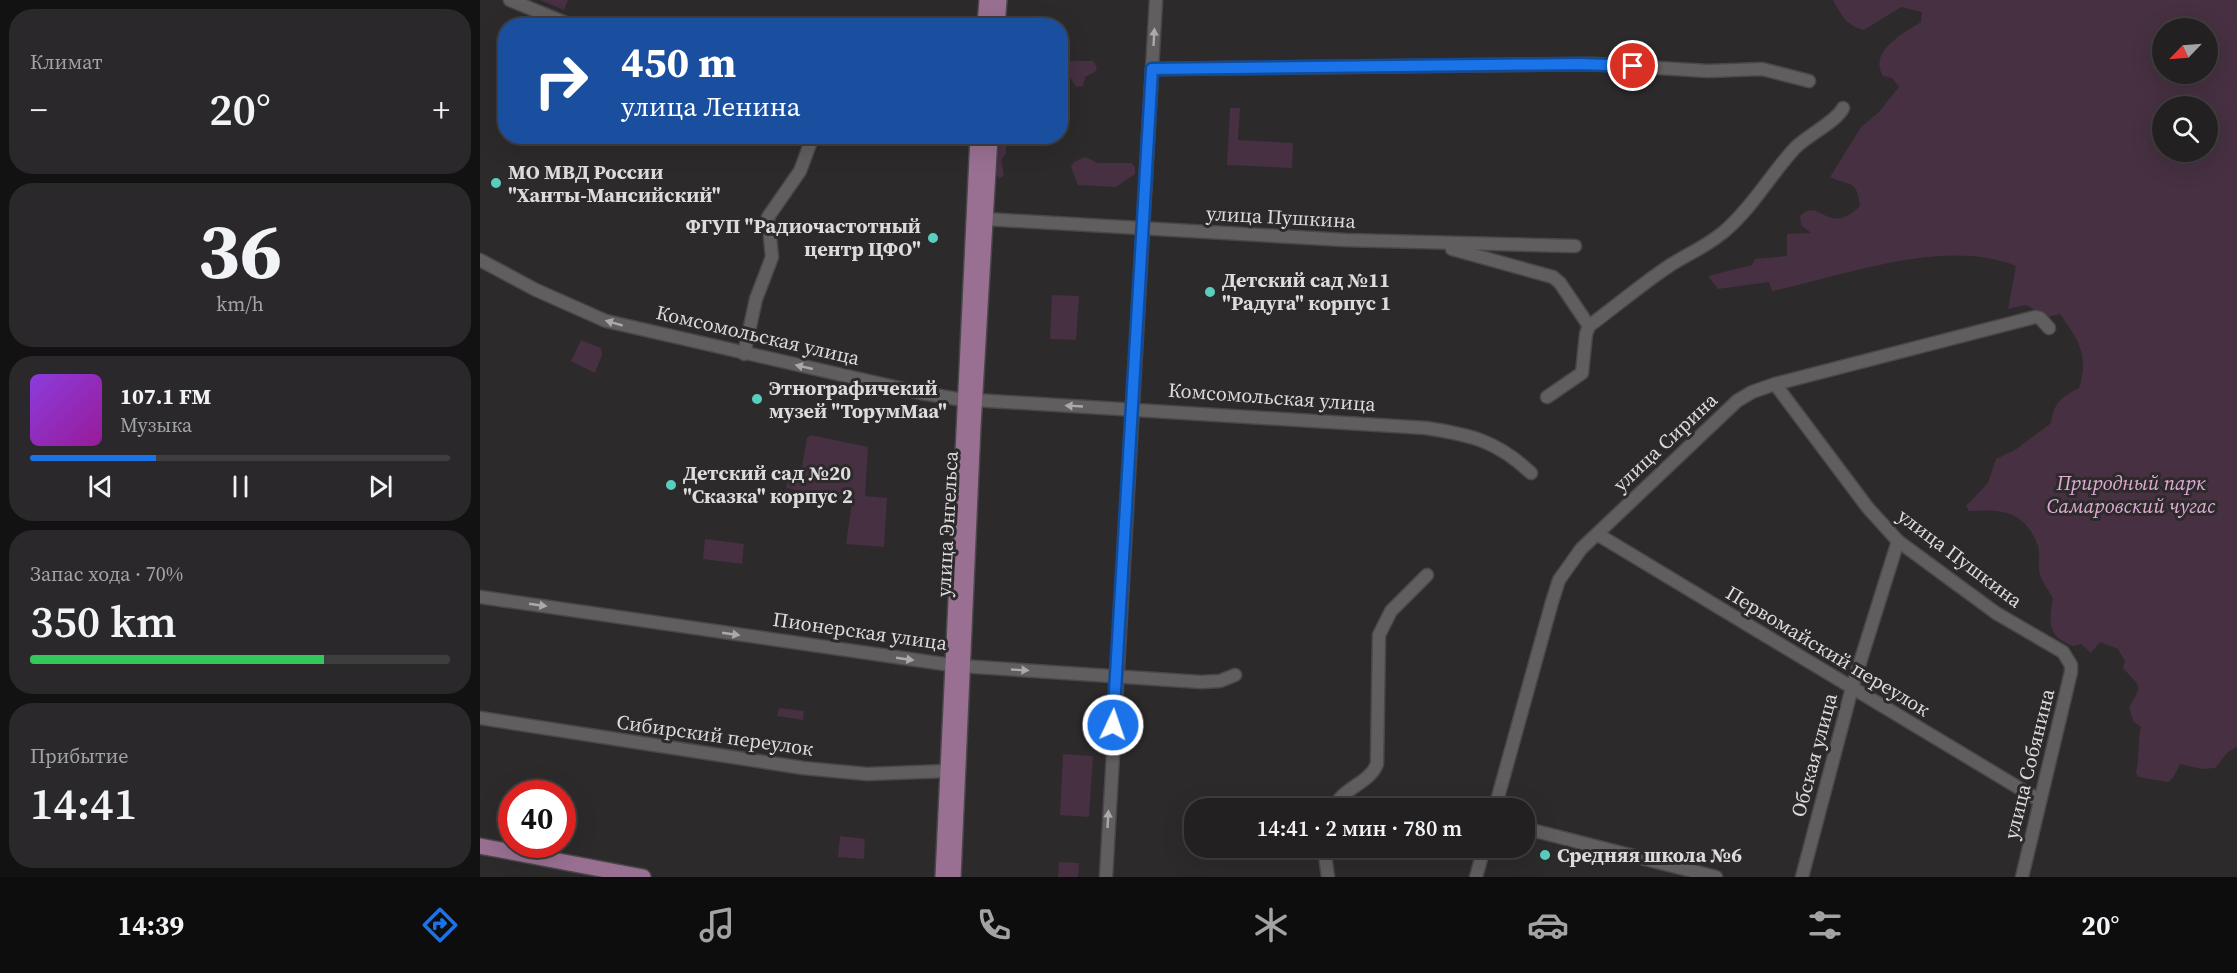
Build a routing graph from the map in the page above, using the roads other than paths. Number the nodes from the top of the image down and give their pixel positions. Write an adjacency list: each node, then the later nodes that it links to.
1 (510, 0): 5 (street)
2 (987, 0): 6 (main road)
3 (999, 0): 7 (main road)
4 (1156, 0): 8 (street, one-way to 4)
5 (554, 18)
6 (986, 18)
7 (998, 18)
8 (1152, 69): 9 (street); 15 (street)
9 (1809, 81)
10 (1843, 108): 19 (street)
11 (810, 144): 21 (street)
12 (978, 144): 24 (main road, улица Энгельса)
13 (990, 144): 14 (main road, улица Энгельса)
14 (985, 219): 15 (street, улица Пушкина); 24 (main road, улица Энгельса)
15 (1143, 228): 16 (street, улица Пушкина); 25 (street)
16 (1442, 244): 17 (street, улица Пушкина); 19 (street)
17 (1575, 246)
18 (480, 260): 21 (street, Комсомольская улица, one-way to 18)
19 (1589, 326): 23 (street)
20 (2049, 328): 22 (street, улица Сирина)
21 (744, 354): 24 (street, Комсомольская улица, one-way to 21)
22 (1775, 384): 27 (street, улица Сирина); 28 (street, улица Пушкина)
23 (1547, 397)
24 (969, 400): 25 (street, Комсомольская улица, one-way to 24); 32 (main road, улица Энгельса)
25 (1132, 410): 26 (street, Комсомольская улица); 34 (street)
26 (1531, 473)
27 (1597, 534): 35 (street, Первомайский переулок); 39 (street, улица Сирина)
28 (1898, 541): 31 (street, улица Пушкина); 35 (street, Обская улица)
29 (1427, 575): 38 (street)
30 (480, 597): 32 (street, Пионерская улица, one-way to 32)
31 (2069, 661): 40 (street, улица Собянина)
32 (956, 666): 34 (street, Пионерская улица, one-way to 34); 37 (main road, улица Энгельса); 49 (main road, улица Энгельса)
33 (1235, 675): 34 (street, Пионерская улица)
34 (1116, 676): 50 (street, one-way to 34)
35 (1852, 688): 40 (street, Первомайский переулок); 54 (street, Обская улица)
36 (480, 718): 37 (street, Сибирский переулок)
37 (946, 771): 48 (main road, улица Энгельса)
38 (1339, 798)
39 (1498, 798)
40 (2039, 800): 55 (street, улица Собянина)
41 (1535, 831): 53 (street)
42 (480, 846): 47 (main road)
43 (480, 855): 46 (main road)
44 (1325, 858): 51 (street)
45 (1481, 858): 52 (street)
46 (590, 877)
47 (643, 877)
48 (942, 877)
49 (953, 877)
50 (1106, 877)
51 (1328, 877)
52 (1476, 877)
53 (1716, 877)
54 (1802, 877)
55 (2022, 877)

